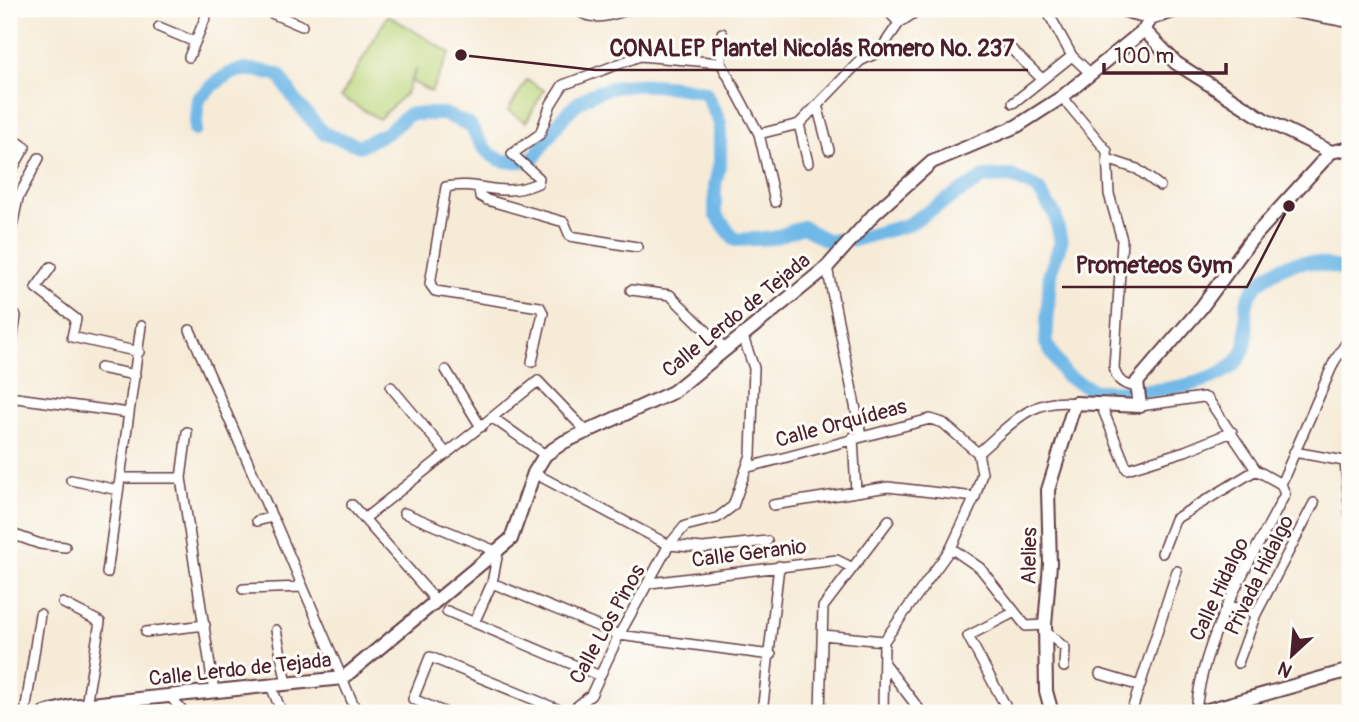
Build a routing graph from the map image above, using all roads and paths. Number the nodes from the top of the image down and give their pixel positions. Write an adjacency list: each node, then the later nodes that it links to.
1 (209, 9): 19 (street)
2 (262, 9): 15 (street)
3 (576, 9): 4 (street)
4 (631, 9)
5 (886, 9): 14 (street)
6 (920, 9): 11 (street)
7 (1046, 9): 21 (street)
8 (1120, 9): 12 (main road)
9 (1180, 9): 12 (main road)
10 (1285, 9): 13 (main road)
11 (908, 12): 14 (street)
12 (1151, 18): 17 (main road, Calle Lerdo de Tejada)
13 (1350, 21)
14 (899, 23): 28 (street)
15 (302, 26)
16 (159, 27): 19 (street)
17 (1144, 30): 24 (main road, Calle Lerdo de Tejada); 34 (main road)
18 (722, 33): 23 (street)
19 (195, 42): 22 (street)
20 (1007, 45): 25 (street)
21 (1072, 56): 24 (street); 25 (street)
22 (189, 57)
23 (721, 63): 30 (street); 40 (street)
24 (1090, 73): 26 (main road, Calle Lerdo de Tejada)
25 (1042, 79): 27 (street)
26 (1062, 97): 36 (street); 45 (main road, Calle Lerdo de Tejada)
27 (1013, 103)
28 (817, 105): 29 (street); 33 (street)
29 (799, 124): 30 (street); 37 (street)
30 (759, 134): 41 (street)
31 (9, 135): 38 (street)
32 (1350, 148): 34 (main road)
33 (829, 150)
34 (1331, 152): 59 (main road)
35 (39, 158): 42 (street)
36 (1110, 160): 39 (street); 59 (street)
37 (808, 163)
38 (9, 175)
39 (1160, 186)
40 (479, 189): 43 (street); 55 (street)
41 (775, 202)
42 (10, 236)
43 (637, 247)
44 (51, 267): 53 (street)
45 (827, 267): 50 (main road, Calle Lerdo de Tejada); 71 (street)
46 (631, 290): 52 (street)
47 (16, 316): 54 (street)
48 (141, 326): 53 (street)
49 (190, 330): 92 (street)
50 (742, 334): 52 (main road, Calle Lerdo de Tejada); 77 (street)
51 (1350, 337): 72 (street)
52 (724, 348): 70 (main road, Calle Lerdo de Tejada)
53 (139, 352): 58 (street)
54 (9, 361)
55 (532, 362)
56 (100, 369): 58 (street)
57 (446, 370): 67 (street)
58 (135, 375): 65 (street)
59 (1138, 382): 64 (main road)
60 (391, 387): 74 (street)
61 (9, 397): 65 (street)
62 (1075, 403): 63 (main road); 73 (street); 120 (main road, Alelies)
63 (1101, 405): 64 (main road); 69 (street)
64 (1140, 406): 69 (street)
65 (129, 412): 80 (street)
66 (493, 418): 67 (street); 70 (street); 75 (street)
67 (481, 427): 74 (street)
68 (187, 432): 81 (street)
69 (1232, 432): 78 (street)
70 (588, 433): 75 (main road, Calle Lerdo de Tejada)
71 (857, 436): 73 (street, Calle Orquídeas); 77 (street, Calle Orquídeas); 85 (street)
72 (1294, 452): 76 (street); 83 (street, Calle Hidalgo)
73 (978, 453): 86 (street)
74 (447, 454): 93 (street)
75 (545, 455): 79 (main road, Calle Lerdo de Tejada)
76 (1348, 462): 91 (street)
77 (749, 467): 98 (street)
78 (1256, 470): 83 (street); 102 (street)
79 (534, 473): 98 (street); 101 (main road, Calle Lerdo de Tejada)
80 (120, 478): 81 (street); 84 (street)
81 (181, 478): 119 (street)
82 (71, 480): 84 (street)
83 (1281, 484): 112 (street, Calle Hidalgo)
84 (118, 490): 106 (street)
85 (856, 492): 86 (street); 89 (street)
86 (975, 497): 100 (street)
87 (1314, 503): 117 (street, Privada Hidalgo)
88 (352, 505): 93 (street)
89 (773, 505)
90 (404, 513): 101 (street)
91 (1350, 515)
92 (274, 519): 95 (street); 109 (street)
93 (364, 520): 113 (street)
94 (889, 520): 104 (street)
95 (257, 521)
96 (9, 533): 99 (street)
97 (767, 541): 98 (street)
98 (669, 545): 108 (street, Calle Los Pinos)
99 (65, 547)
100 (951, 548): 115 (street); 125 (street)
101 (498, 551): 107 (street); 113 (main road, Calle Lerdo de Tejada)
102 (1161, 553)
103 (779, 566): 104 (street, Calle Geranio); 108 (street, Calle Geranio); 126 (street)
104 (851, 566): 124 (street)
105 (1177, 571): 136 (street)
106 (107, 573)
107 (492, 583): 118 (street); 123 (street)
108 (650, 583): 123 (street, Calle Los Pinos)
109 (303, 587): 110 (street); 133 (street)
110 (243, 589)
111 (63, 603): 139 (street)
112 (1228, 605): 117 (street); 154 (street, Calle Hidalgo)
113 (433, 606): 133 (main road, Calle Lerdo de Tejada)
114 (447, 611): 118 (street)
115 (1013, 613): 120 (street); 140 (street)
116 (40, 614): 141 (street)
117 (1256, 614): 127 (street, Privada Hidalgo)
118 (474, 623): 132 (street)
119 (205, 625): 122 (street); 137 (street)
120 (1045, 628): 129 (street); 152 (main road, Alelies)
121 (276, 630): 134 (street)
122 (146, 632)
123 (620, 635): 126 (street); 132 (street, Calle Los Pinos)
124 (823, 635): 125 (street); 149 (street)
125 (884, 641): 128 (street)
126 (771, 655): 148 (street)
127 (1238, 663)
128 (886, 666): 150 (street); 151 (street)
129 (1064, 667)
130 (1350, 671): 154 (main road)
131 (1100, 674): 136 (street)
132 (600, 676): 147 (street, Calle Los Pinos)
133 (343, 678): 134 (main road, Calle Lerdo de Tejada); 145 (street)
134 (287, 684): 135 (main road, Calle Lerdo de Tejada)
135 (271, 685): 137 (main road, Calle Lerdo de Tejada); 144 (street)
136 (1140, 686): 153 (street)
137 (214, 691): 138 (main road, Calle Lerdo de Tejada)
138 (170, 696): 139 (main road, Calle Lerdo de Tejada); 143 (street)
139 (86, 705): 142 (main road, Calle Lerdo de Tejada)
140 (1005, 705)
141 (25, 713)
142 (44, 713)
143 (184, 713)
144 (282, 713)
145 (357, 713)
146 (446, 713): 147 (street)
147 (568, 713)
148 (762, 713)
149 (820, 713)
150 (883, 713)
151 (922, 713)
152 (1052, 713)
153 (1131, 713)
154 (1196, 713)

